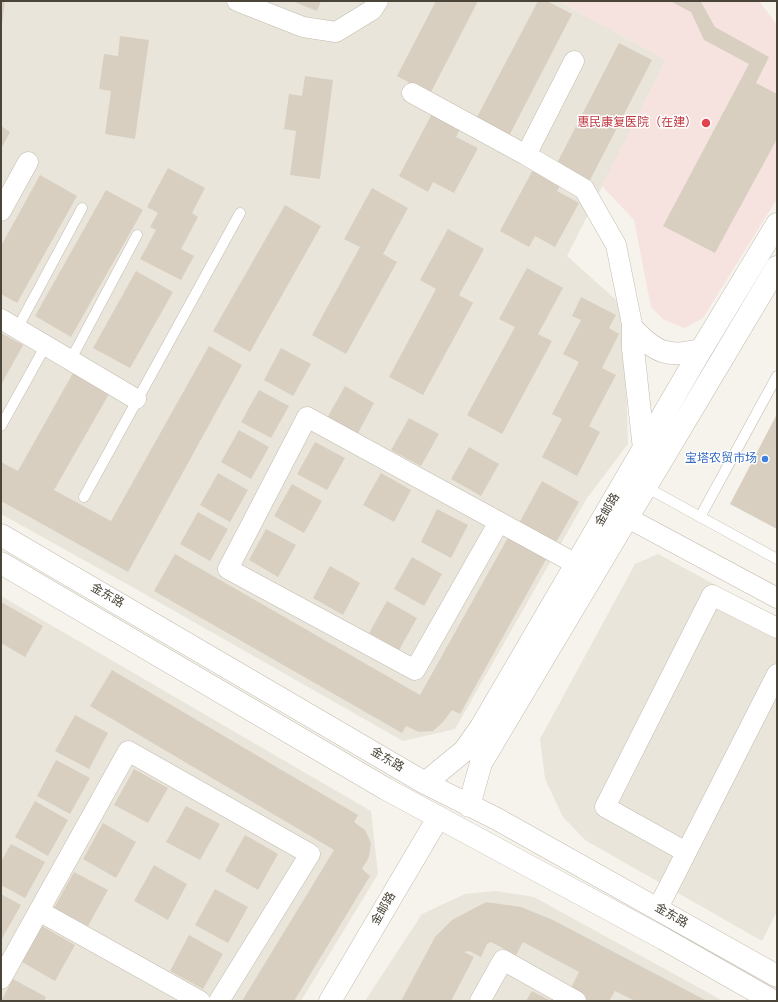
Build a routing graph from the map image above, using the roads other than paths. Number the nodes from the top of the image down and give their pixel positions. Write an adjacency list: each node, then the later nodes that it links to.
1 (237, 1): 2 (street)
2 (378, 1)
3 (574, 61): 5 (street)
4 (412, 94): 5 (street)
5 (526, 155): 14 (street)
6 (28, 162): 8 (street)
7 (82, 208): 13 (lane)
8 (1, 211)
9 (240, 213): 19 (lane)
10 (777, 224): 16 (street, 金邮路)
11 (138, 236): 17 (lane)
12 (777, 267): 22 (street, 金邮路)
13 (9, 324): 15 (street)
14 (633, 329): 16 (street); 21 (street)
15 (46, 345): 17 (street); 20 (lane)
16 (701, 350): 21 (street, 金邮路)
17 (70, 360): 19 (street)
18 (777, 376): 25 (lane)
19 (136, 399): 23 (lane)
20 (1, 426)
21 (644, 449): 22 (street, 金邮路)
22 (637, 482): 24 (street, 金邮路); 25 (lane)
23 (84, 497)
24 (618, 513): 30 (street, 金邮路); 31 (street); 35 (street, 金邮路)
25 (700, 517): 28 (lane)
26 (499, 522): 26 (street); 30 (street)
27 (1, 535): 34 (street, 金东路)
28 (777, 559)
29 (1, 563): 36 (street, 金东路)
30 (576, 564): 34 (street, 金邮路)
31 (777, 598)
32 (777, 628): 37 (street)
33 (777, 674): 37 (street)
34 (425, 783): 35 (street, 金东路)
35 (469, 806): 38 (street, 金东路)
36 (438, 818): 44 (street, 金邮路); 47 (street, 金东路)
37 (686, 852): 38 (street)
38 (658, 908): 40 (street, 金东路)
39 (39, 911): 41 (street); 42 (street); 43 (street)
40 (777, 976)
41 (1, 979)
42 (200, 1001)
43 (219, 1001)
44 (330, 1001)
45 (480, 1001): 46 (street)
46 (576, 1001)
47 (773, 1001)

